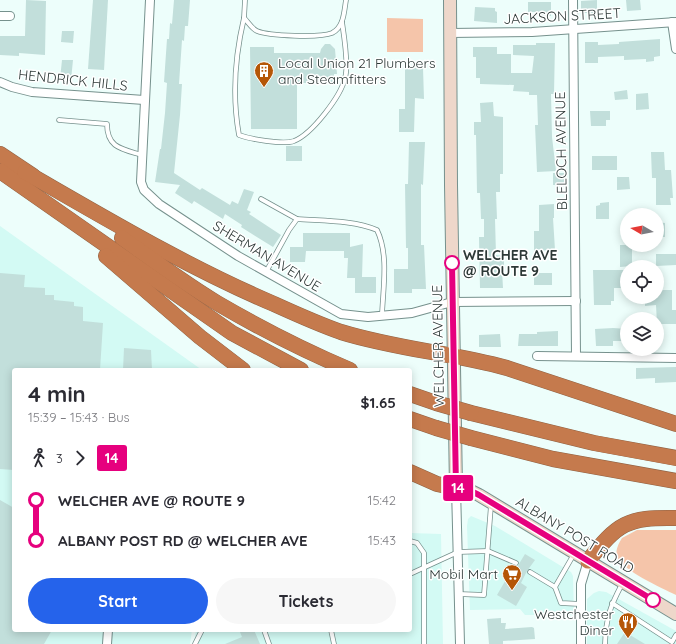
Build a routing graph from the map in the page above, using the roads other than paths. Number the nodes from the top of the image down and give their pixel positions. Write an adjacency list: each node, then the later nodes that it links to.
1 (150, 0): 15 (street, SHERMAN AVENUE)
2 (245, 0): 8 (lane)
3 (346, 0): 9 (lane)
4 (450, 0): 12 (street, WELCHER AVENUE)
5 (573, 0): 11 (street, BLELOCH AVENUE)
6 (0, 16): 7 (street)
7 (10, 16)
8 (244, 18): 9 (lane); 9 (lane)
9 (342, 22)
10 (674, 22): 11 (street, JACKSON STREET); 13 (street)
11 (573, 30): 12 (street, JACKSON STREET); 24 (street, BLELOCH AVENUE)
12 (450, 33): 25 (street, WELCHER AVENUE)
13 (676, 49)
14 (0, 82): 15 (street, HENDRICK HILLS)
15 (144, 100): 18 (street, SHERMAN AVENUE)
16 (59, 120): 18 (lane)
17 (0, 154): 20 (highway)
18 (142, 156): 23 (street, SHERMAN AVENUE)
19 (0, 171): 20 (highway)
20 (21, 177): 27 (highway); 31 (highway); 32 (highway); 33 (highway)
21 (261, 199): 22 (lane)
22 (297, 219): 23 (lane); 26 (lane)
23 (266, 272): 26 (street, SHERMAN AVENUE)
24 (576, 301): 25 (street, SHERMAN AVENUE); 29 (street, BLELOCH AVENUE)
25 (452, 302): 26 (street, SHERMAN AVENUE); 27 (street, WELCHER AVENUE)
26 (382, 316)
27 (453, 356): 36 (highway); 40 (street, WELCHER AVENUE)
28 (537, 356): 29 (street)
29 (576, 356): 30 (street)
30 (676, 358)
31 (240, 368)
32 (297, 368)
33 (346, 368)
34 (412, 395): 37 (highway, bridge)
35 (412, 420): 39 (highway, bridge)
36 (676, 424)
37 (676, 458)
38 (412, 473): 40 (highway)
39 (676, 481)
40 (456, 488): 41 (street, ALBANY POST ROAD); 45 (street, WELCHER AVENUE)
41 (491, 502): 44 (lane); 46 (street, ALBANY POST ROAD)
42 (676, 518): 47 (highway)
43 (412, 542): 49 (lane)
44 (488, 551): 45 (lane); 48 (lane); 54 (lane)
45 (458, 552): 49 (lane); 54 (street, WELCHER AVENUE)
46 (574, 552): 47 (street, ALBANY POST ROAD); 53 (lane)
47 (588, 561): 52 (street, ALBANY POST ROAD); 56 (street)
48 (516, 563)
49 (424, 568): 51 (lane); 68 (lane)
50 (530, 572): 53 (lane)
51 (412, 573)
52 (623, 582): 55 (lane); 57 (street, ALBANY POST ROAD)
53 (555, 587): 56 (lane)
54 (458, 594): 69 (street, WELCHER AVENUE)
55 (612, 603): 63 (lane); 71 (lane)
56 (580, 604): 70 (street)
57 (676, 614)
58 (108, 632): 64 (street)
59 (201, 632): 65 (lane)
60 (265, 632): 66 (lane)
61 (331, 632): 67 (lane)
62 (676, 635): 63 (lane)
63 (672, 643)
64 (107, 644)
65 (195, 644)
66 (269, 644)
67 (334, 644)
68 (424, 644)
69 (460, 644)
70 (580, 644)
71 (605, 644)

